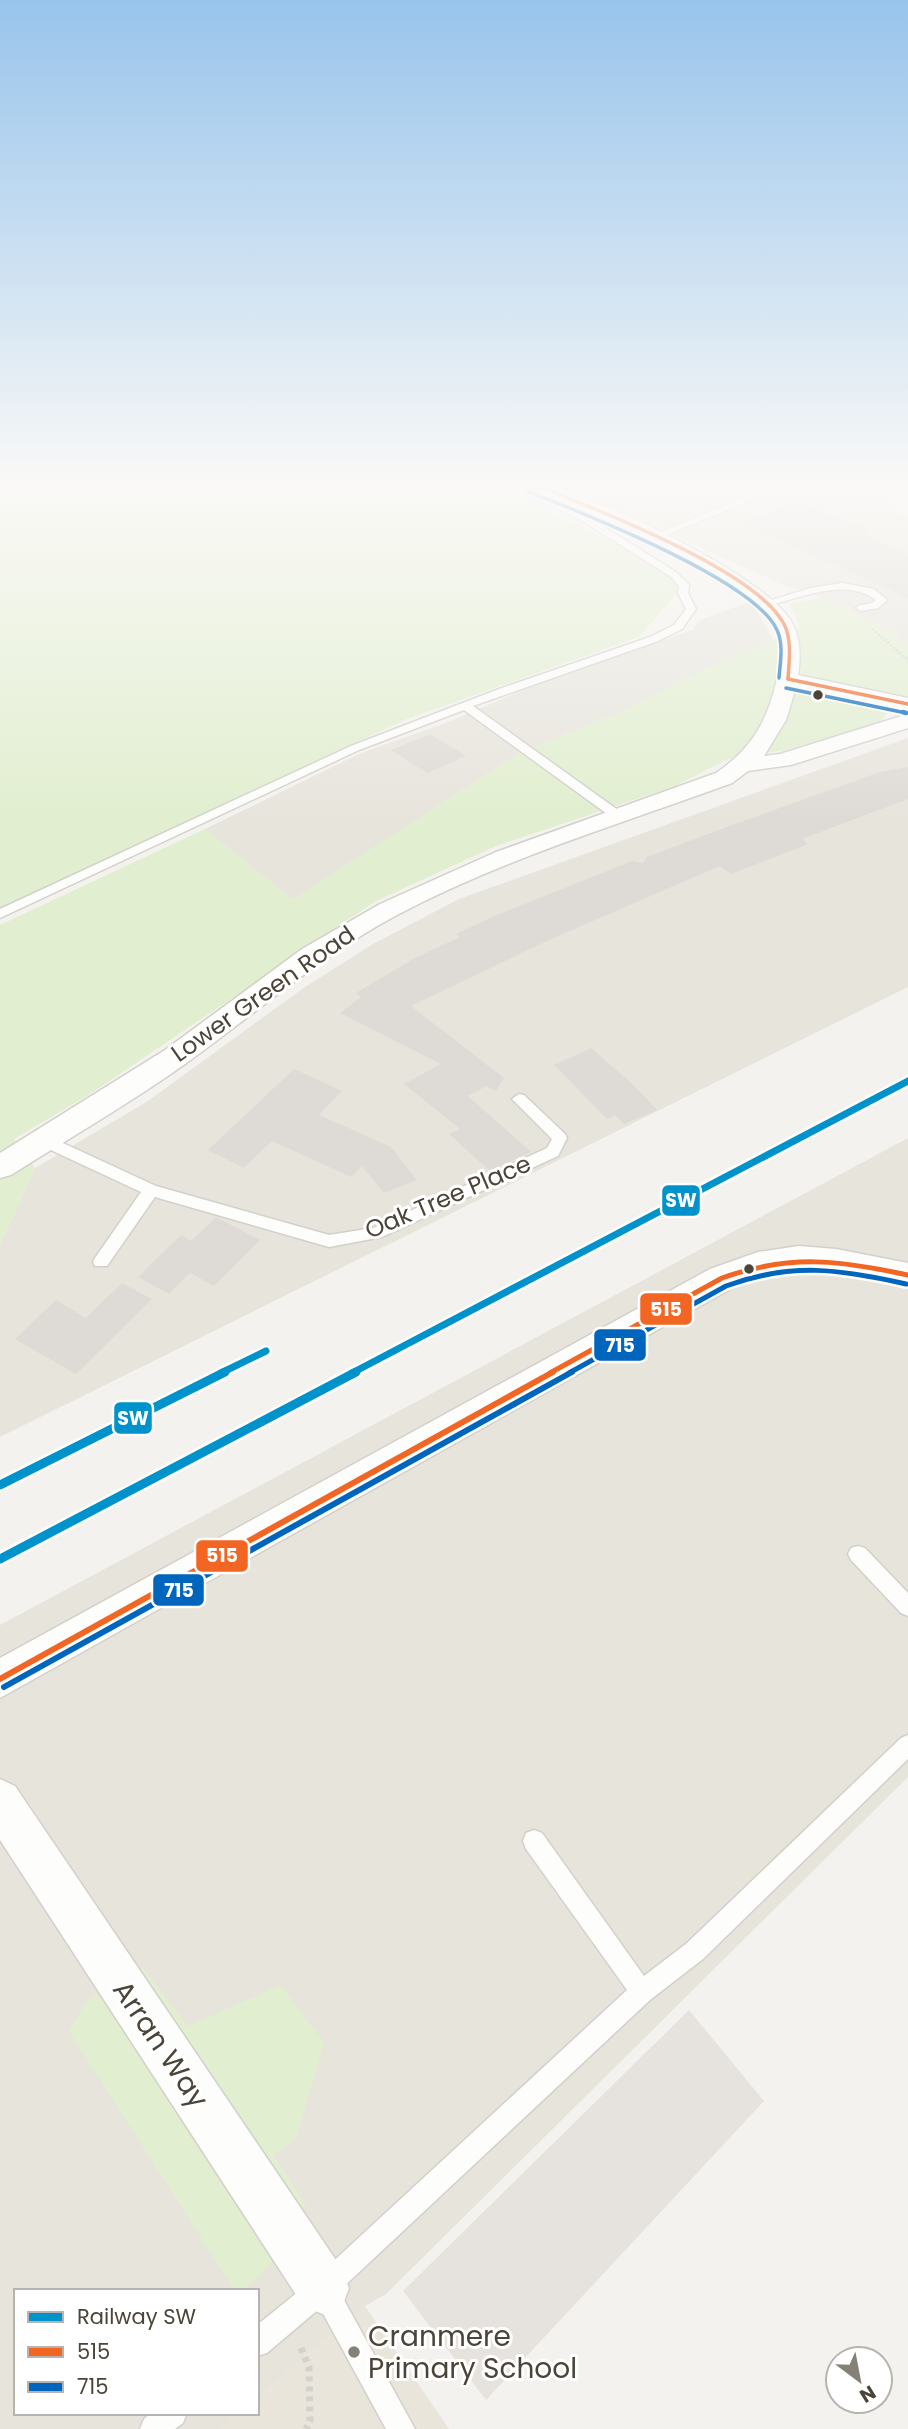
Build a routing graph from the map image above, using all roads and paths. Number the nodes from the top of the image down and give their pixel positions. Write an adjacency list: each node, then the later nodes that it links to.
1 (685, 596): 9 (lane)
2 (757, 596): 5 (street)
3 (796, 596): 5 (lane)
4 (878, 596): 6 (lane)
5 (767, 603): 7 (street)
6 (862, 608)
7 (789, 679): 8 (street); 11 (street)
8 (908, 704)
9 (466, 706): 12 (lane); 13 (lane)
10 (908, 721): 11 (street)
11 (744, 765): 12 (street, Lower Green Road)
12 (618, 816): 15 (street, Lower Green Road)
13 (0, 914)
14 (519, 1099): 17 (lane, Oak Tree Place)
15 (45, 1141): 16 (street, Lower Green Road); 17 (lane, Oak Tree Place)
16 (0, 1167)
17 (151, 1190): 18 (lane)
18 (102, 1262)
19 (908, 1275): 22 (street)
20 (858, 1554): 21 (lane)
21 (908, 1607)
22 (0, 1679)
23 (908, 1745): 26 (lane)
24 (0, 1801): 27 (street, Arran Way)
25 (534, 1841): 26 (lane)
26 (642, 1992): 27 (lane)
27 (323, 2288): 28 (lane); 33 (lane)
28 (288, 2318): 29 (lane); 31 (path)
29 (259, 2341)
30 (171, 2415): 32 (lane)
31 (310, 2426)
32 (154, 2429)
33 (401, 2429)

